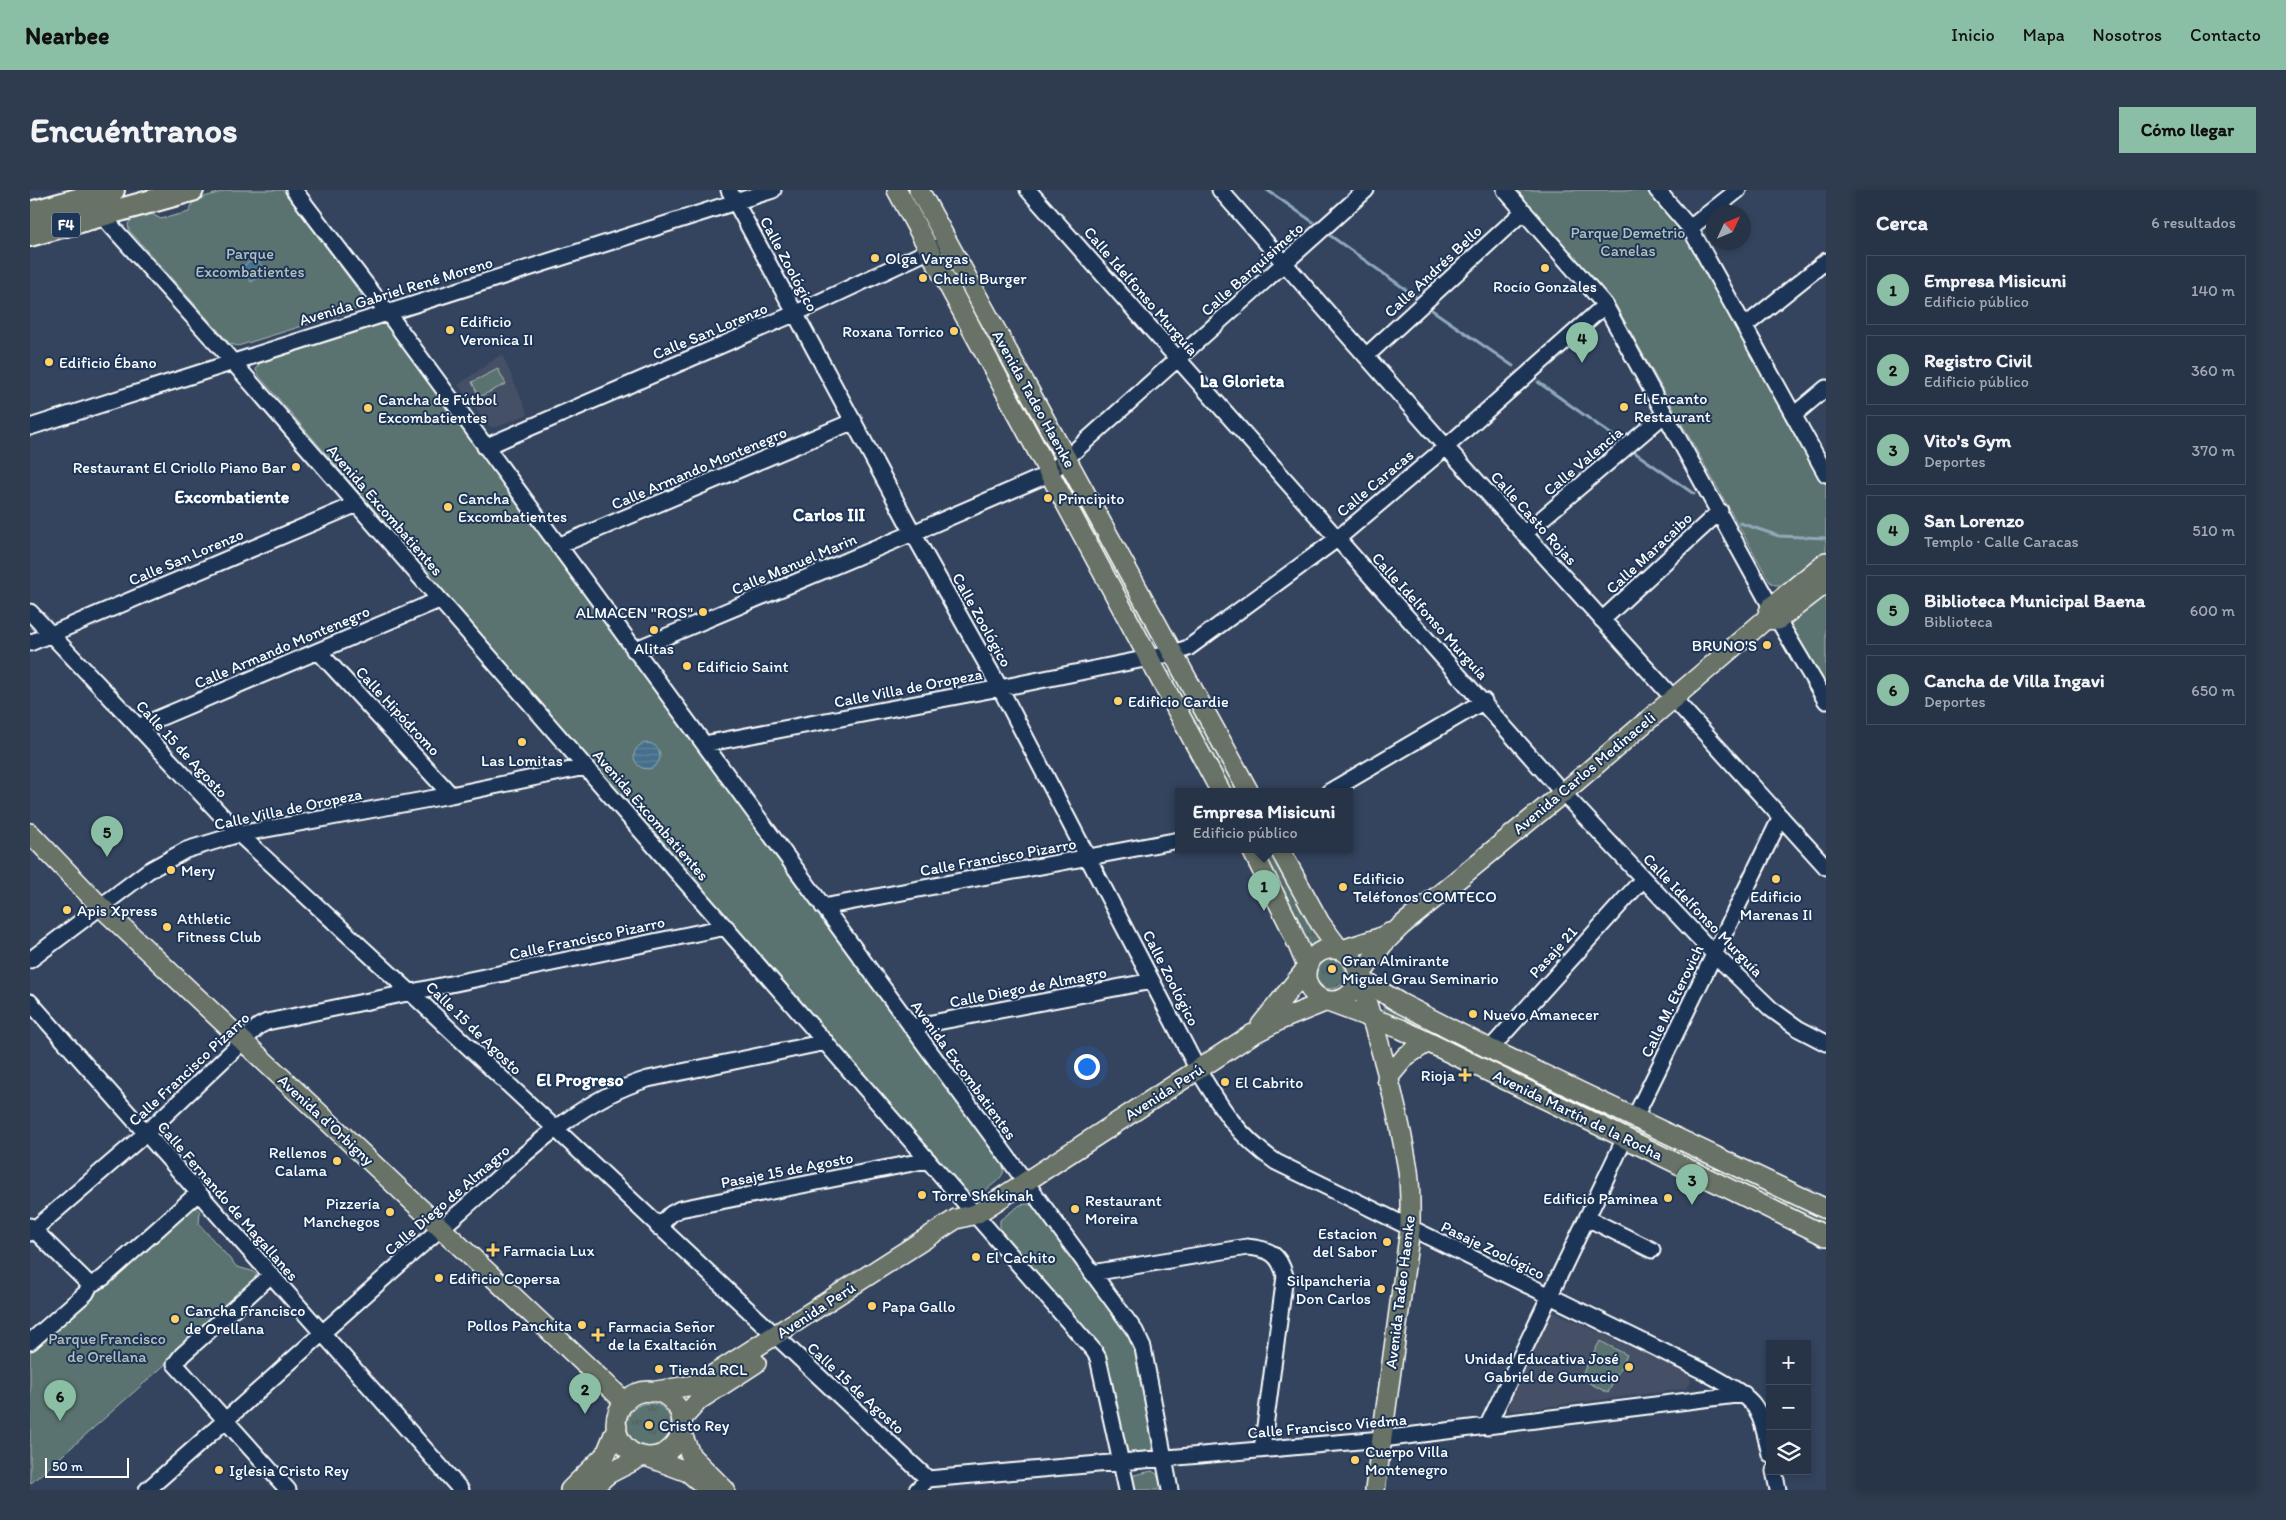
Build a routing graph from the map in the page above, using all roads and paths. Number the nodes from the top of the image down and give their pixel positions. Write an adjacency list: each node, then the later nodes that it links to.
1 (113, 190): 13 (highway, F4)
2 (192, 190): 17 (highway, F4)
3 (294, 190): 25 (street, Avenida Excombatientes)
4 (773, 190): 14 (street, Avenida Gabriel René Moreno)
5 (897, 190): 21 (main road, Avenida Tadeo Haenke)
6 (919, 190): 20 (main road, Avenida Tadeo Haenke)
7 (1028, 190): 29 (street, Calle Idelfonso Murguía)
8 (1220, 190): 23 (street, Calle Casto Rojas)
9 (1366, 190): 23 (street, Calle Barquisimeto)
10 (1505, 190): 15 (street)
11 (1658, 190): 18 (street)
12 (1738, 190): 18 (street)
13 (80, 194): 16 (highway, F4); 17 (street, Avenida Excombatientes)
14 (732, 196): 25 (street, Avenida Gabriel René Moreno); 26 (street, Calle Zoológico)
15 (1524, 211): 24 (street); 28 (street, Calle Andrés Bello)
16 (30, 213)
17 (102, 215): 19 (highway, F4); 30 (street, Avenida Excombatientes)
18 (1690, 228): 27 (street)
19 (30, 235)
20 (947, 242): 21 (street, Calle San Lorenzo); 38 (main road, Avenida Tadeo Haenke)
21 (930, 250): 26 (street, Calle San Lorenzo); 39 (main road, Avenida Tadeo Haenke)
22 (1826, 261): 27 (street)
23 (1284, 263): 28 (street, Calle Casto Rojas); 29 (street, Calle Barquisimeto)
24 (1605, 305): 32 (street); 37 (street, Calle Caracas)
25 (387, 312): 30 (street, Avenida Gabriel René Moreno); 36 (street, Avenida Excombatientes)
26 (796, 313): 34 (street, Calle Zoológico); 36 (street, Calle San Lorenzo)
27 (1745, 326): 33 (street)
28 (1366, 356): 37 (street, Calle Casto Rojas)
29 (1177, 359): 38 (street, Calle Barquisimeto); 45 (street, Calle Idelfonso Murguía)
30 (232, 361): 35 (street, Avenida Gabriel René Moreno); 41 (street, Avenida Excombatientes)
31 (1826, 388): 33 (street)
32 (1665, 414): 42 (street); 44 (street, Calle Valencia)
33 (1795, 414): 40 (street)
34 (854, 421): 43 (street, Calle Zoológico); 46 (street, Calle Armando Montenegro)
35 (30, 427)
36 (485, 447): 46 (street, Avenida Excombatientes)
37 (1446, 447): 44 (street, Calle Casto Rojas); 45 (street, Calle Caracas)
38 (1067, 458): 39 (street, Calle Barquisimeto); 57 (main road, Avenida Tadeo Haenke)
39 (1049, 474): 43 (street, Calle Manuel Marin); 58 (main road, Avenida Tadeo Haenke)
40 (1826, 474)
41 (357, 504): 49 (street, Avenida Excombatientes); 53 (street, Calle San Lorenzo)
42 (1720, 512): 51 (street); 52 (street, Calle Maracaibo)
43 (913, 533): 55 (street, Calle Manuel Marin); 59 (street, Calle Zoológico)
44 (1524, 534): 52 (street, Calle Casto Rojas)
45 (1336, 539): 57 (street, Calle Caracas); 62 (street, Calle Idelfonso Murguía)
46 (558, 546): 55 (street, Avenida Excombatientes)
47 (1826, 562): 51 (main road, Avenida Carlos Medinaceli)
48 (1826, 583): 51 (main road, Avenida Carlos Medinaceli)
49 (439, 600): 56 (street, Calle Armando Montenegro); 65 (street, Avenida Excombatientes)
50 (30, 612): 53 (street, Calle 15 de Agosto)
51 (1772, 615): 60 (main road, Avenida Carlos Medinaceli); 61 (street)
52 (1602, 620): 60 (street, Calle Casto Rojas)
53 (50, 634): 54 (street, Calle San Lorenzo); 63 (street, Calle 15 de Agosto)
54 (30, 643)
55 (634, 650): 64 (street, Avenida Excombatientes)
56 (318, 651): 63 (street, Calle Armando Montenegro); 70 (street, Calle Hipódromo)
57 (1174, 653): 58 (street, Calle Caracas); 67 (main road, Avenida Tadeo Haenke)
58 (1148, 658): 59 (street, Calle Villa de Oropeza); 66 (main road, Avenida Tadeo Haenke)
59 (1000, 688): 64 (street, Calle Villa de Oropeza); 77 (street, Calle Zoológico)
60 (1673, 698): 69 (main road, Avenida Carlos Medinaceli); 71 (street, Calle Casto Rojas)
61 (1826, 701)
62 (1484, 702): 68 (street); 69 (street, Calle Idelfonso Murguía)
63 (138, 728): 73 (street, Calle 15 de Agosto)
64 (704, 744): 81 (street, Avenida Excombatientes)
65 (585, 767): 70 (street, Calle Villa de Oropeza); 83 (street, Avenida Excombatientes)
66 (1219, 788)
67 (1247, 788)
68 (1336, 788)
69 (1563, 793): 79 (street, Calle Idelfonso Murguía); 82 (main road, Avenida Carlos Medinaceli)
70 (451, 795): 73 (street, Calle Villa de Oropeza)
71 (1781, 817): 78 (street, Calle Casto Rojas); 85 (street, Calle M. Eterovich)
72 (30, 833): 80 (main road, Avenida d'Orbigny)
73 (238, 834): 80 (street, Calle Villa de Oropeza); 90 (street, Calle 15 de Agosto)
74 (1175, 841): 77 (street, Calle Francisco Pizarro)
75 (1254, 853): 87 (main road)
76 (1282, 853): 84 (main road)
77 (1088, 858): 81 (street, Calle Francisco Pizarro); 89 (street, Calle Zoológico)
78 (1826, 867)
79 (1643, 878): 85 (street, Calle Idelfonso Murguía); 100 (street, Pasaje 21)
80 (100, 906): 86 (street, Calle Villa de Oropeza); 96 (main road, Avenida d'Orbigny)
81 (823, 907): 94 (street, Avenida Excombatientes)
82 (1401, 926): 84 (main road, Avenida Carlos Medinaceli); 88 (main road, Avenida Carlos Medinaceli)
83 (726, 927): 90 (street, Calle Francisco Pizarro); 97 (street, Avenida Excombatientes)
84 (1341, 950): 87 (main road); 88 (main road)
85 (1714, 954): 99 (street, Calle Idelfonso Murguía); 103 (street, Calle M. Eterovich)
86 (30, 960)
87 (1307, 967): 91 (main road); 95 (main road, Avenida Perú)
88 (1359, 978): 91 (main road); 93 (main road, Avenida Tadeo Haenke); 100 (main road, Avenida Martín de la Rocha)
89 (1152, 981): 94 (street, Calle Diego de Almagro); 101 (street, Calle Zoológico)
90 (410, 992): 96 (street, Calle Francisco Pizarro); 104 (street, Calle 15 de Agosto)
91 (1327, 1001): 93 (main road, Avenida Martín de la Rocha); 95 (main road, Avenida Perú)
92 (30, 1002): 105 (street, Calle Fernando de Magallanes)
93 (1372, 1016): 98 (main road, Avenida Martín de la Rocha); 102 (main road, Avenida Tadeo Haenke)
94 (911, 1027): 108 (street, Avenida Excombatientes)
95 (1251, 1035): 101 (main road, Avenida Perú)
96 (244, 1042): 105 (street, Calle Francisco Pizarro); 114 (main road, Avenida d'Orbigny)
97 (826, 1042): 104 (street, Calle Diego de Almagro); 107 (street, Avenida Excombatientes)
98 (1428, 1042): 102 (main road); 106 (main road, Avenida Martín de la Rocha)
99 (1826, 1043)
100 (1490, 1049): 103 (main road, Avenida Martín de la Rocha)
101 (1198, 1070): 108 (main road, Avenida Perú); 115 (street, Pasaje Zoológico)
102 (1387, 1079): 115 (main road, Avenida Tadeo Haenke)
103 (1634, 1118): 110 (main road, Avenida Martín de la Rocha)
104 (555, 1129): 113 (street, Calle 15 de Agosto); 114 (street, Calle Diego de Almagro)
105 (145, 1134): 109 (street, Calle Fernando de Magallanes); 116 (street, Calle Francisco Pizarro)
106 (1625, 1138): 112 (street); 117 (main road, Avenida Martín de la Rocha)
107 (928, 1160): 111 (street, Avenida Excombatientes); 113 (street, Pasaje 15 de Agosto)
108 (1025, 1183): 111 (main road, Avenida Perú); 119 (street, Avenida Excombatientes)
109 (198, 1193): 120 (street, Calle Fernando de Magallanes); 121 (street)
110 (1826, 1209)
111 (976, 1214): 124 (main road, Avenida Perú); 138 (street, Avenida Excombatientes)
112 (1587, 1218): 118 (street); 122 (street)
113 (658, 1226): 124 (street, Calle 15 de Agosto)
114 (440, 1228): 123 (street, Calle Diego de Almagro); 128 (main road, Avenida d'Orbigny)
115 (1410, 1229): 122 (street, Pasaje Zoológico); 134 (main road, Avenida Tadeo Haenke)
116 (31, 1230): 121 (street)
117 (1826, 1236)
118 (1652, 1250)
119 (1092, 1273): 135 (street); 137 (street, Avenida Excombatientes)
120 (270, 1276): 123 (street, Calle Fernando de Magallanes); 129 (street)
121 (90, 1285): 125 (street)
122 (1549, 1297): 127 (street, Pasaje Zoológico); 132 (street)
123 (322, 1333): 129 (street, Calle Diego de Almagro); 143 (street, Calle Fernando de Magallanes)
124 (779, 1341): 126 (main road, Avenida Perú); 130 (main road, Avenida Perú); 140 (street, Calle 15 de Agosto)
125 (30, 1342)
126 (650, 1392): 128 (main road); 130 (main road)
127 (1744, 1394): 132 (street, Calle Francisco Viedma); 133 (street, Pasaje Zoológico)
128 (625, 1402): 131 (main road)
129 (226, 1420): 141 (street, Calle Diego de Almagro); 142 (street)
130 (681, 1425): 136 (main road); 147 (main road)
131 (617, 1427): 136 (main road); 144 (main road)
132 (1487, 1427): 134 (street, Calle Francisco Viedma)
133 (1766, 1438)
134 (1382, 1439): 135 (street, Calle Francisco Viedma); 150 (main road, Avenida Tadeo Haenke)
135 (1262, 1449): 137 (street, Calle Francisco Viedma)
136 (646, 1457): 145 (main road); 146 (main road)
137 (1164, 1460): 138 (street, Calle Francisco Viedma); 149 (street, Avenida Excombatientes)
138 (1121, 1464): 140 (street, Calle Francisco Viedma); 148 (street, Avenida Excombatientes)
139 (1775, 1475): 151 (street)
140 (922, 1485)
141 (147, 1490)
142 (288, 1490)
143 (461, 1490)
144 (570, 1490)
145 (590, 1490)
146 (710, 1490)
147 (725, 1490)
148 (1127, 1490)
149 (1170, 1490)
150 (1375, 1490)
151 (1778, 1490)

